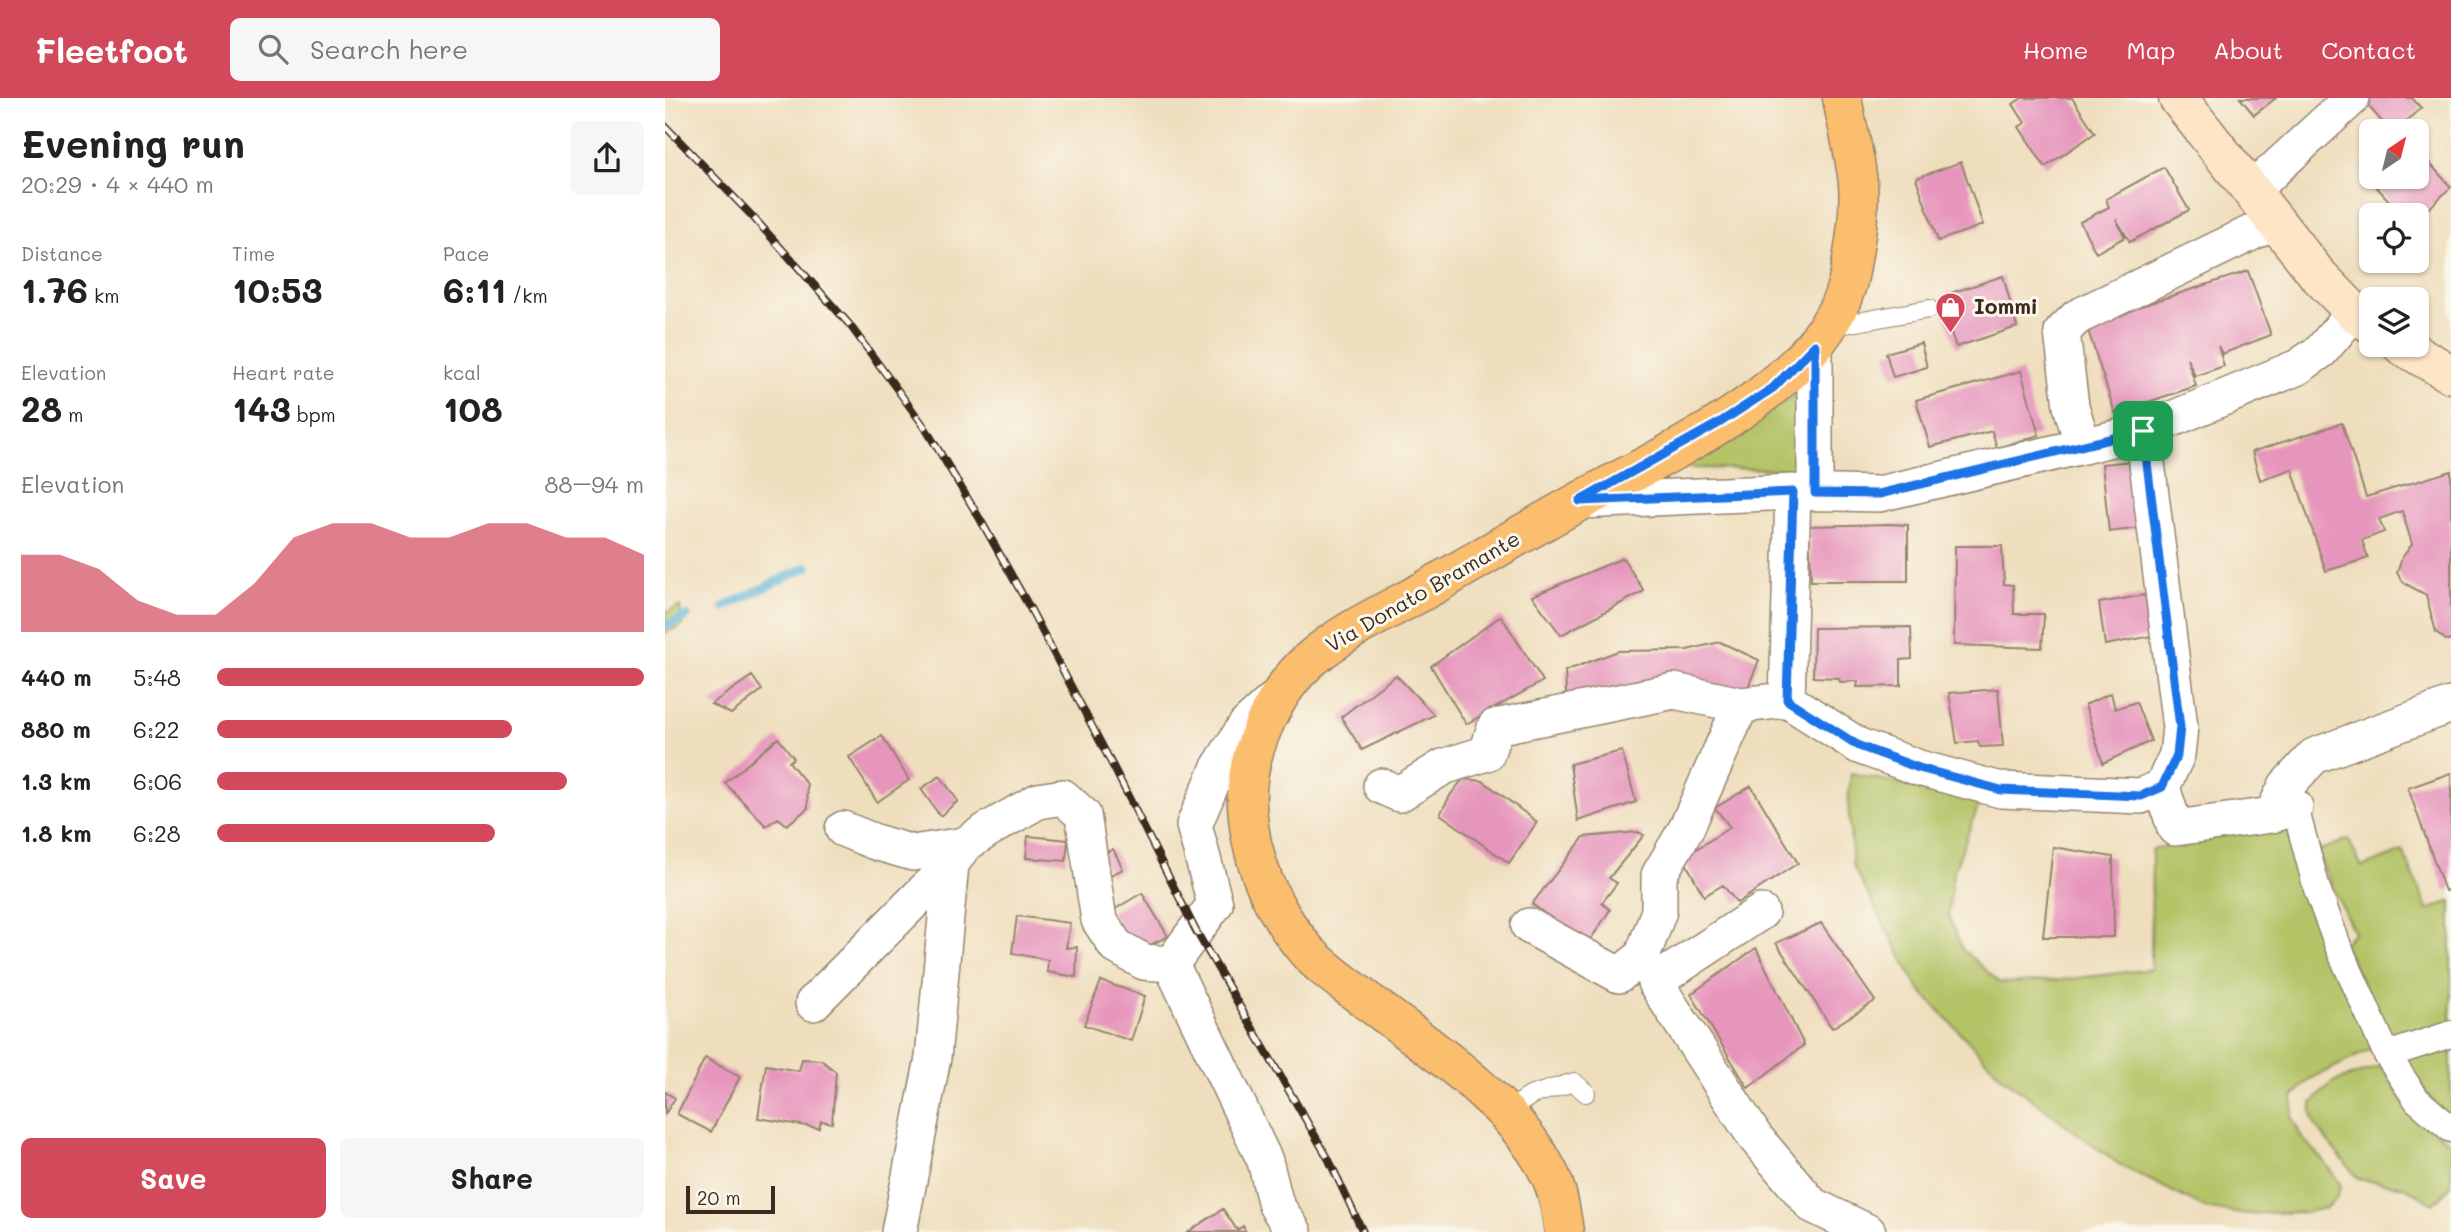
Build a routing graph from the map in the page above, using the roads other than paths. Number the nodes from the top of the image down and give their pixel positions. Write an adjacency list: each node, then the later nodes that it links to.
1 (1842, 98): 9 (main road, Via Donato Bramante)
2 (2178, 98): 4 (main road)
3 (2352, 98): 4 (street)
4 (2252, 190): 5 (main road)
5 (2276, 220): 7 (main road); 13 (street)
6 (1929, 309): 9 (lane)
7 (2359, 314)
8 (2359, 321): 12 (street)
9 (1822, 336): 14 (street); 15 (main road, Via Donato Bramante)
10 (2422, 357): 11 (main road)
11 (2451, 374)
12 (2143, 431): 13 (street); 21 (street)
13 (2083, 446): 14 (street)
14 (1804, 493): 15 (street); 17 (street)
15 (1580, 501): 16 (main road, Via Donato Bramante)
16 (1285, 689): 27 (street); 32 (main road, Via Donato Bramante)
17 (1787, 700): 18 (street); 21 (street)
18 (1741, 705): 20 (street); 26 (street)
19 (2451, 705): 22 (street)
20 (1381, 786)
21 (2162, 787): 22 (street)
22 (2283, 811): 30 (street)
23 (843, 829): 24 (street)
24 (958, 855): 27 (street); 28 (street); 34 (street)
25 (1761, 912): 37 (street)
26 (1529, 926)
27 (1171, 964): 35 (street)
28 (813, 1003)
29 (2451, 1034): 30 (street)
30 (2387, 1055): 33 (street)
31 (1586, 1093): 32 (lane)
32 (1504, 1113): 36 (main road, Via Donato Bramante)
33 (2451, 1129)
34 (899, 1232)
35 (1294, 1232)
36 (1565, 1232)
37 (1868, 1232)

